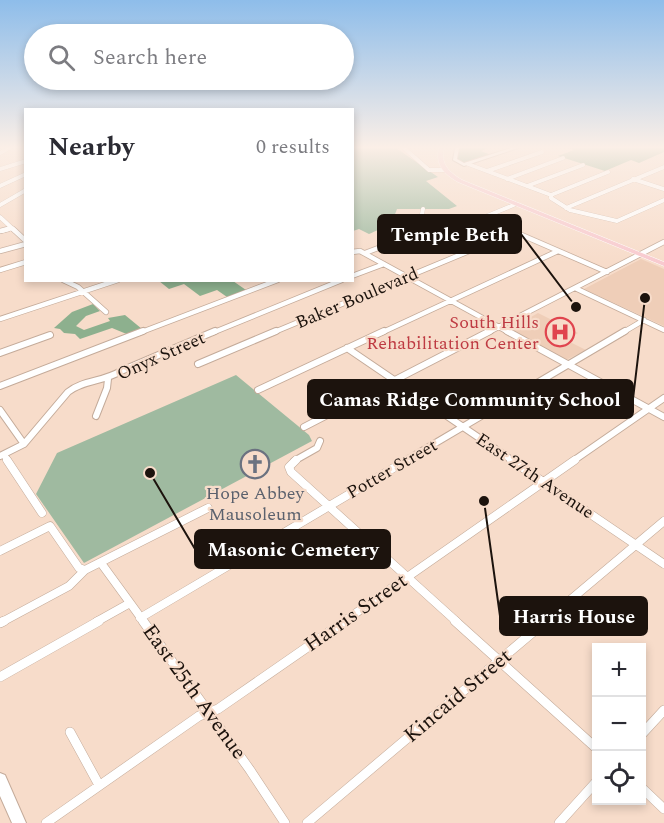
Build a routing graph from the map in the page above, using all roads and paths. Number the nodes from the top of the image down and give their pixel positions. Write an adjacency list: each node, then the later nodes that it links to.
1 (473, 186): 8 (main road)
2 (528, 186): 6 (street)
3 (572, 186): 6 (street)
4 (615, 186): 10 (street)
5 (24, 191): 9 (street)
6 (551, 195): 10 (street)
7 (664, 200): 10 (street)
8 (516, 204): 15 (street); 23 (main road)
9 (0, 206)
10 (566, 208)
11 (423, 209): 22 (street)
12 (0, 217): 13 (street)
13 (12, 228): 14 (street); 16 (street)
14 (0, 231)
15 (515, 232): 20 (street); 30 (street, Baker Boulevard)
16 (24, 240)
17 (664, 242): 23 (street)
18 (24, 243): 19 (street)
19 (0, 251)
20 (558, 251): 28 (street); 37 (street)
21 (354, 252): 22 (street)
22 (365, 253): 25 (street)
23 (641, 255): 26 (main road); 28 (street)
24 (24, 263): 27 (street)
25 (384, 264): 29 (street); 30 (street)
26 (664, 264)
27 (0, 270)
28 (607, 272): 35 (street)
29 (354, 275)
30 (408, 277): 37 (street); 46 (street, Baker Boulevard)
31 (66, 282): 36 (street)
32 (112, 282): 36 (street)
33 (273, 282): 50 (street)
34 (337, 282): 48 (street, Onyx Street)
35 (575, 288): 40 (street); 41 (street)
36 (83, 292): 38 (street); 39 (street)
37 (451, 300): 41 (street); 44 (street)
38 (106, 312)
39 (1, 317)
40 (644, 320): 42 (street); 47 (street, Potter Street)
41 (500, 327): 47 (street); 49 (street)
42 (664, 330)
43 (50, 335): 45 (street)
44 (347, 348): 49 (street, East 27th Avenue); 51 (street)
45 (0, 352)
46 (198, 364)
47 (568, 365): 53 (street); 58 (street, Potter Street)
48 (108, 379): 55 (street); 60 (street, Onyx Street)
49 (394, 381): 57 (street); 58 (street, East 27th Avenue)
50 (0, 386)
51 (258, 390)
52 (664, 398): 53 (street, Harris Street)
53 (649, 409): 56 (street); 62 (street, Harris Street)
54 (0, 410): 60 (street)
55 (96, 416)
56 (664, 417)
57 (304, 427)
58 (463, 427): 62 (street, East 27th Avenue); 63 (street, Potter Street)
59 (320, 441): 63 (street)
60 (24, 444): 61 (street, Onyx Street)
61 (2, 456): 65 (street)
62 (544, 482): 67 (street, East 27th Avenue); 72 (street, Harris Street)
63 (329, 506): 72 (street); 74 (street, Potter Street)
64 (208, 508): 69 (street)
65 (42, 513)
66 (664, 521): 67 (street, Kincaid Street)
67 (636, 545): 70 (street, East 27th Avenue); 76 (street, Kincaid Street)
68 (0, 551): 71 (street)
69 (101, 563): 71 (street); 73 (street, East 25th Avenue)
70 (664, 564)
71 (85, 570): 75 (street)
72 (408, 577): 76 (street); 79 (street, Harris Street)
73 (130, 603): 74 (street, East 25th Avenue); 77 (street)
74 (140, 618): 79 (street, East 25th Avenue)
75 (0, 623)
76 (500, 660): 82 (street); 91 (street, Kincaid Street)
77 (0, 677)
78 (664, 710): 80 (street)
79 (209, 713): 84 (street, Harris Street); 90 (street, East 25th Avenue)
80 (646, 730)
81 (70, 732): 84 (street)
82 (592, 743)
83 (0, 780): 88 (street)
84 (99, 785): 89 (street, Harris Street)
85 (592, 787): 92 (street)
86 (646, 792): 87 (street)
87 (664, 809)
88 (19, 823)
89 (46, 823)
90 (285, 823)
91 (307, 823)
92 (559, 823)

